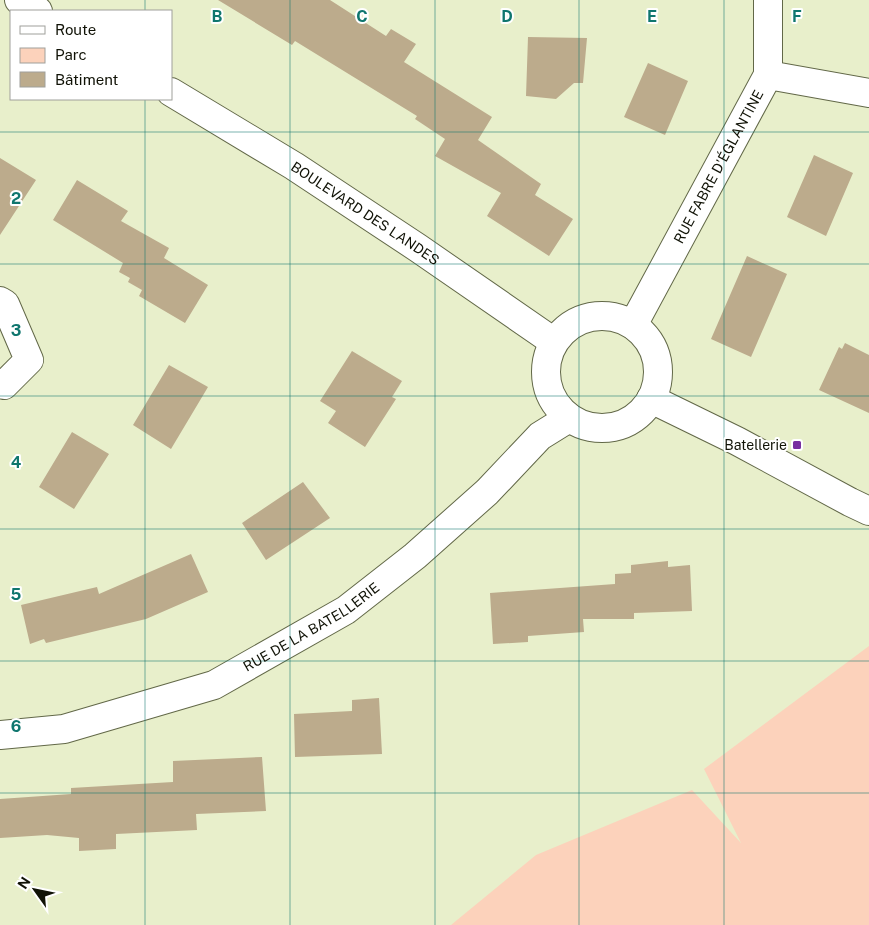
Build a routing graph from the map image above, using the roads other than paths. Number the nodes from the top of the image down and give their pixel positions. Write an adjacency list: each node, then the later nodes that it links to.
1 (19, 0): 3 (street)
2 (768, 0): 4 (street, RUE FABRE D'ÉGLANTINE)
3 (36, 10)
4 (768, 75): 6 (street); 8 (street, RUE FABRE D'ÉGLANTINE)
5 (172, 93): 9 (street, BOULEVARD DES LANDES)
6 (869, 93)
7 (0, 301): 10 (street)
8 (633, 325): 9 (street); 11 (street)
9 (554, 342): 12 (street)
10 (0, 384)
11 (651, 399): 12 (street); 13 (street)
12 (569, 418): 14 (street, RUE DE LA BATELLERIE)
13 (869, 511)
14 (0, 735)

